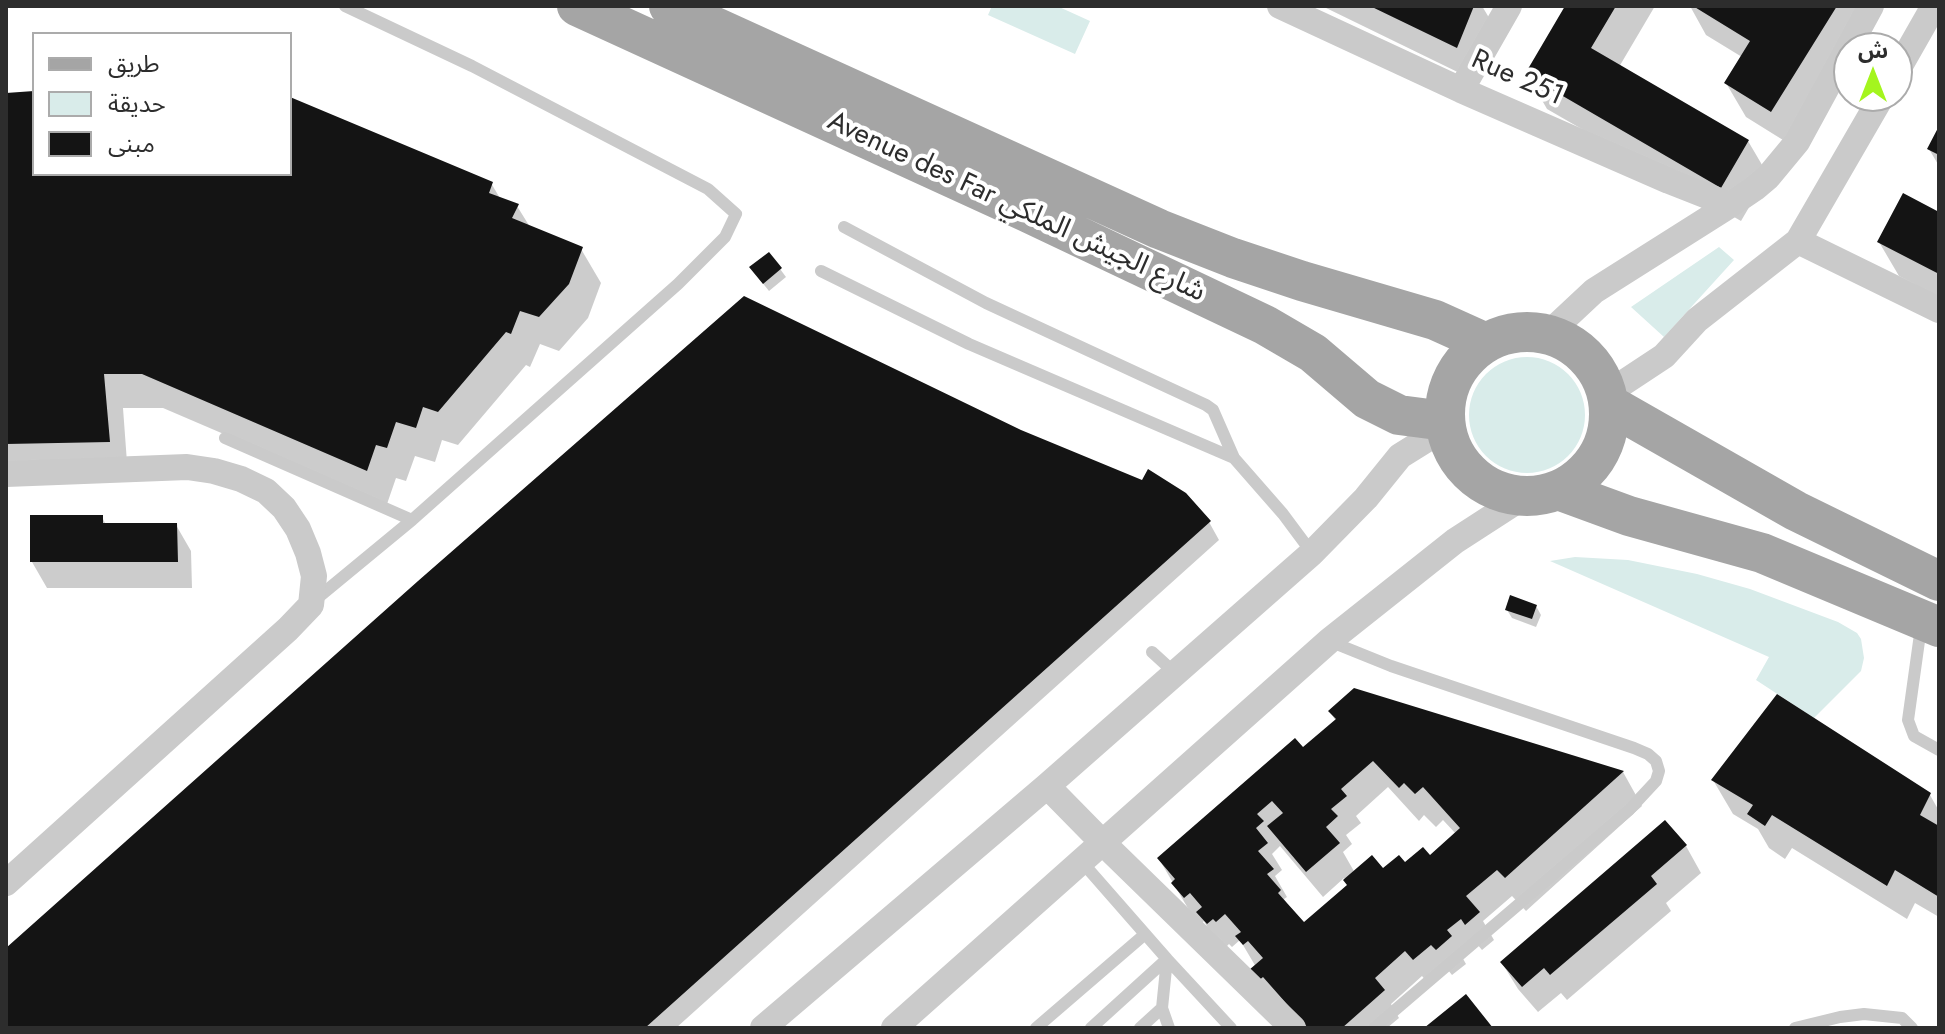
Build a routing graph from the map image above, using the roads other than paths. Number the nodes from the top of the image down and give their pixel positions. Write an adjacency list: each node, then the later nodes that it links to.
1 (345, 6): 24 (lane)
2 (577, 6): 19 (main road, Avenue des Far شارع الجيش الملكي)
3 (669, 6): 17 (main road, Avenue des Far شارع الجيش الملكي)
4 (1280, 6): 9 (street, Rue 251)
5 (1509, 6): 9 (street)
6 (1871, 6): 11 (street)
7 (1934, 6): 8 (street)
8 (1913, 43)
9 (1461, 90): 11 (street, Rue 251)
10 (1873, 112): 13 (street)
11 (1730, 205): 16 (street)
12 (844, 227): 21 (lane)
13 (1798, 241): 15 (street); 18 (street)
14 (821, 271): 21 (lane)
15 (1939, 310)
16 (1548, 334): 17 (main road); 18 (main road)
17 (1486, 343): 19 (main road)
18 (1609, 399): 23 (main road); 26 (main road)
19 (1445, 424): 23 (main road); 25 (street)
20 (225, 438): 24 (lane)
21 (1234, 458): 25 (lane)
22 (6, 474): 27 (street)
23 (1540, 493): 28 (main road); 29 (street)
24 (412, 520): 27 (lane)
25 (1312, 553): 31 (street)
26 (1939, 581)
27 (311, 605): 36 (street)
28 (1931, 623): 32 (lane)
29 (1329, 641): 34 (street); 48 (lane)
30 (1152, 652): 31 (lane)
31 (1176, 675): 33 (street)
32 (1939, 750)
33 (1047, 786): 34 (street); 40 (street)
34 (1103, 843): 35 (street); 47 (street)
35 (1082, 862): 37 (lane); 41 (street)
36 (6, 883)
37 (1144, 935): 38 (lane); 42 (lane)
38 (1167, 959): 39 (lane); 43 (lane); 46 (lane)
39 (1162, 1008): 44 (lane); 45 (lane)
40 (764, 1028)
41 (894, 1028)
42 (1036, 1028)
43 (1091, 1028)
44 (1140, 1028)
45 (1169, 1028)
46 (1231, 1028)
47 (1293, 1028)
48 (1374, 1028)
49 (1795, 1028): 50 (lane)
50 (1912, 1028)

